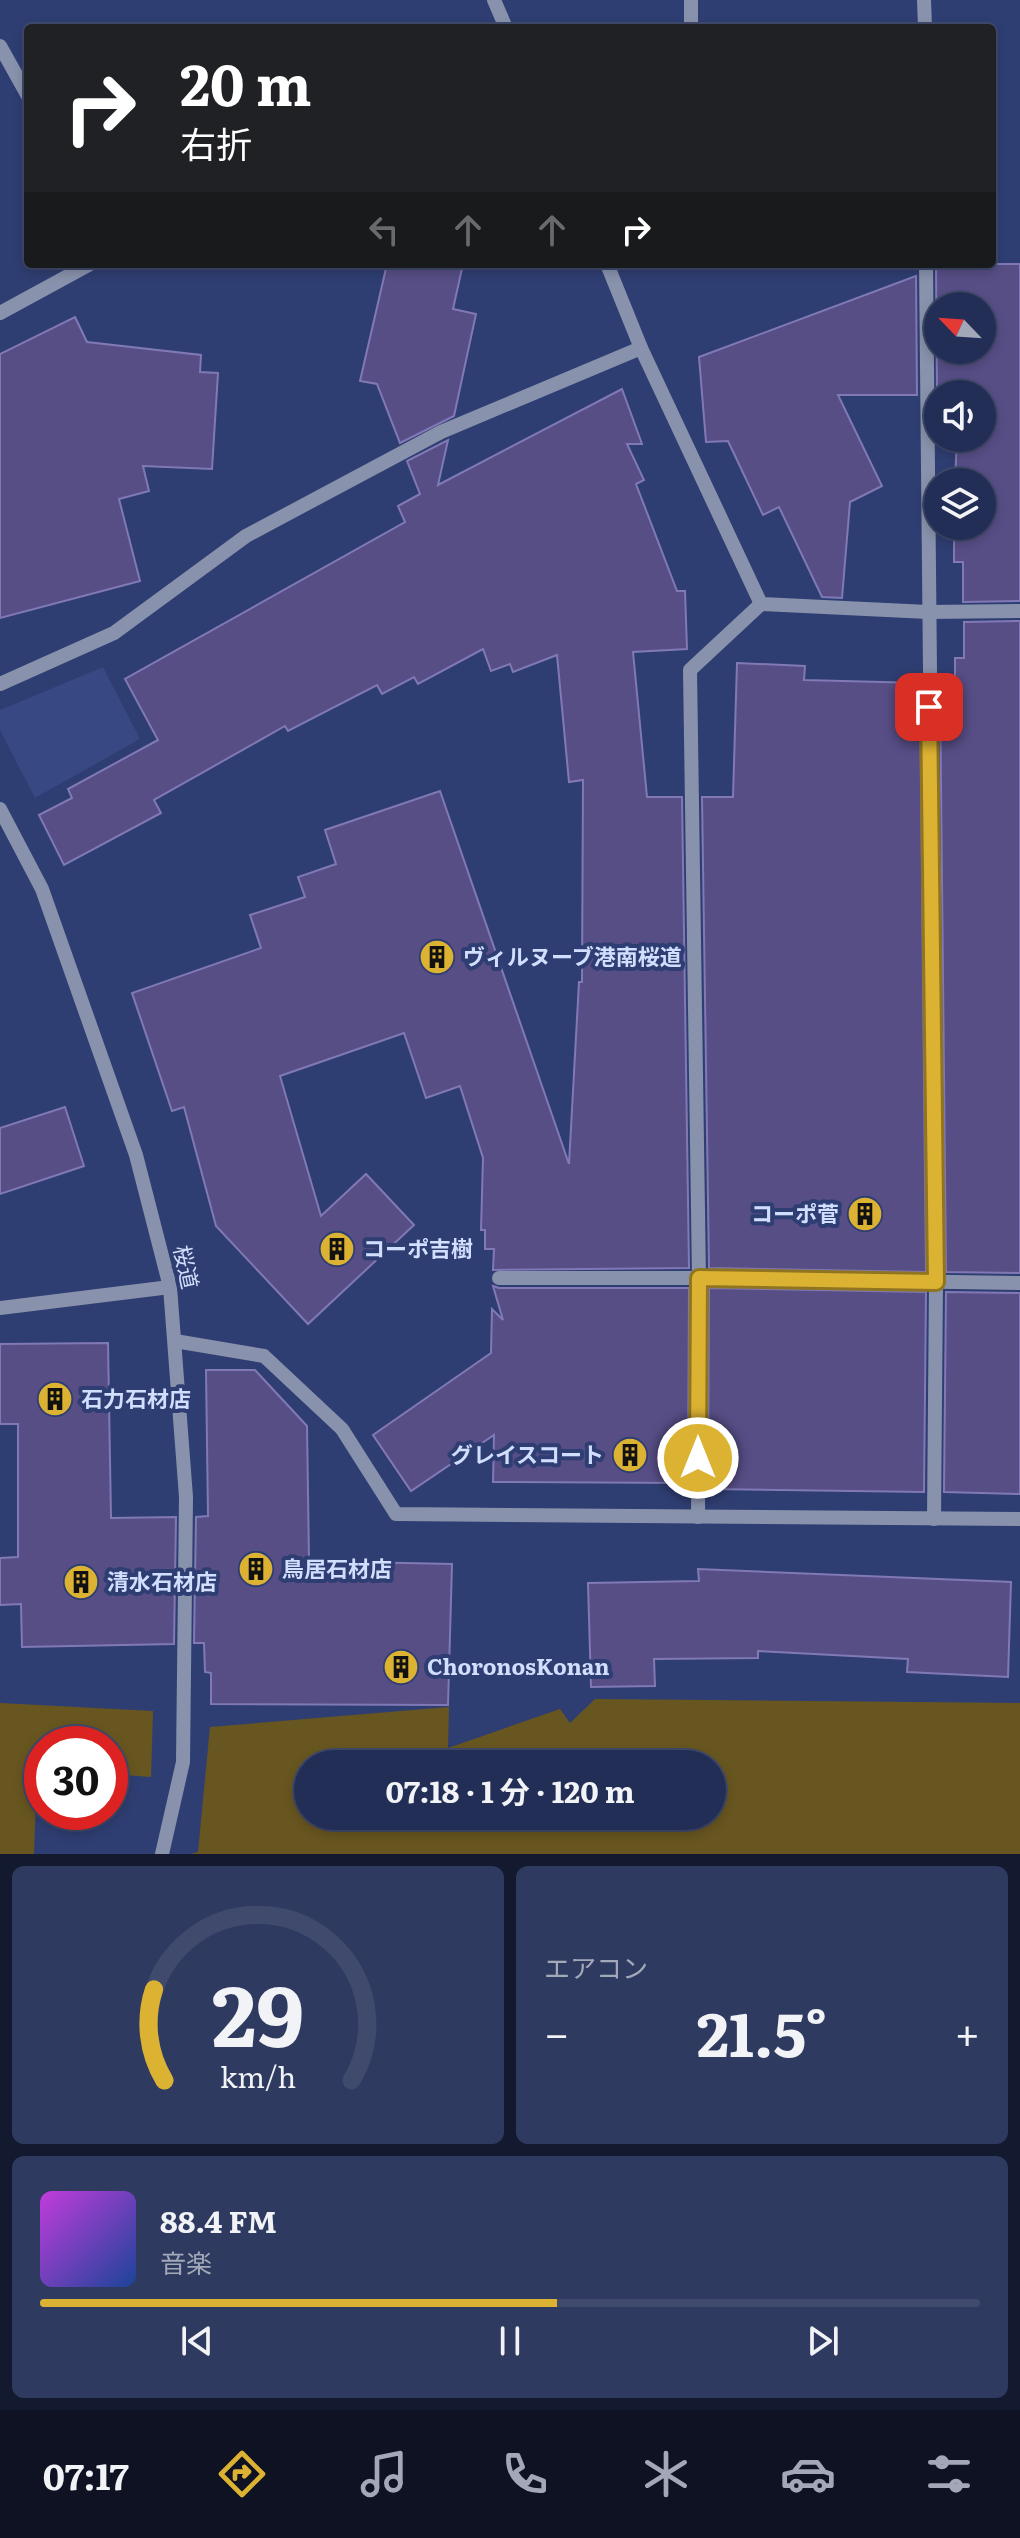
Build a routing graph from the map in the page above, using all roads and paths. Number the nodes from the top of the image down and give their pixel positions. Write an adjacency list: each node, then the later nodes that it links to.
1 (494, 0): 4 (street)
2 (691, 0): 5 (street)
3 (924, 0): 6 (street)
4 (504, 24)
5 (691, 24)
6 (925, 24)
7 (0, 46): 8 (street)
8 (24, 89)
9 (83, 268): 12 (street)
10 (609, 268): 13 (street)
11 (926, 268): 16 (street)
12 (0, 313)
13 (641, 348): 14 (street); 17 (street)
14 (761, 604): 16 (street); 20 (street)
15 (1020, 611): 16 (street)
16 (928, 612): 21 (street)
17 (0, 684)
18 (0, 809): 23 (street, 桜道)
19 (499, 1278): 20 (street)
20 (699, 1278): 21 (street); 26 (street)
21 (936, 1282): 22 (street); 27 (street)
22 (1020, 1283)
23 (170, 1287): 24 (street); 25 (street, 桜道)
24 (0, 1308)
25 (175, 1341): 26 (street); 29 (street, 桜道)
26 (698, 1517): 27 (street)
27 (934, 1519): 28 (street)
28 (1020, 1519)
29 (162, 1854)

